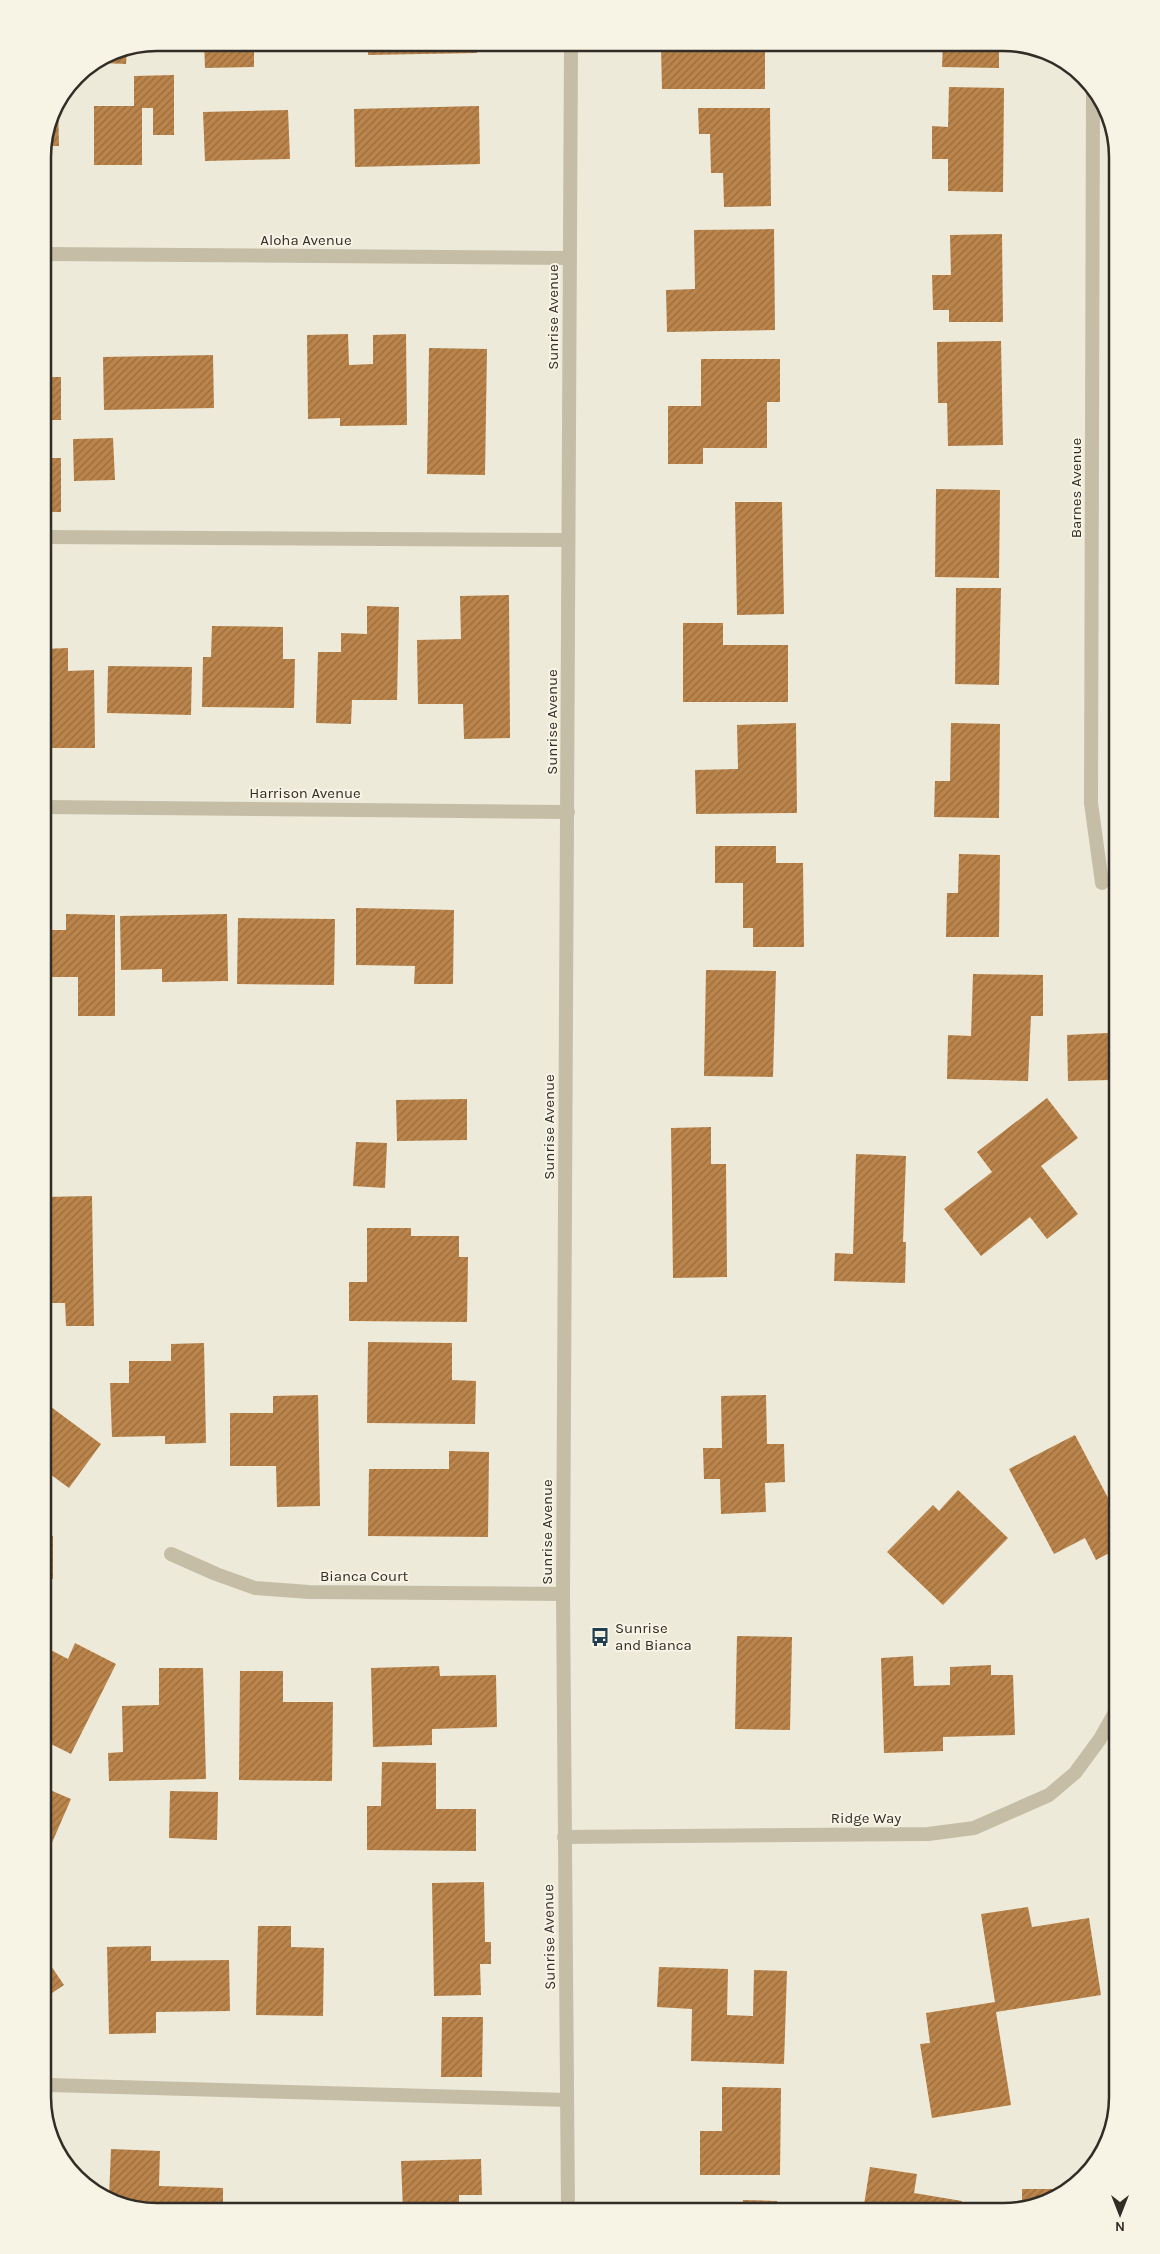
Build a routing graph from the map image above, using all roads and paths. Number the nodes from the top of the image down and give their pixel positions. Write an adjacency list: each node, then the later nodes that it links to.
1 (571, 51): 4 (street, Sunrise Avenue)
2 (1093, 101): 9 (street, Barnes Avenue)
3 (51, 254): 4 (street, Aloha Avenue)
4 (569, 258): 6 (street, Sunrise Avenue)
5 (51, 537): 6 (street)
6 (568, 540): 8 (street, Sunrise Avenue)
7 (51, 807): 8 (street, Harrison Avenue)
8 (568, 812): 11 (street, Sunrise Avenue)
9 (1102, 883)
10 (171, 1554): 11 (street, Bianca Court)
11 (563, 1594): 13 (street, Sunrise Avenue)
12 (1109, 1724): 13 (street, Ridge Way)
13 (564, 1837): 15 (street, Sunrise Avenue)
14 (51, 2085): 15 (street)
15 (567, 2100): 16 (street, Sunrise Avenue)
16 (568, 2203)

